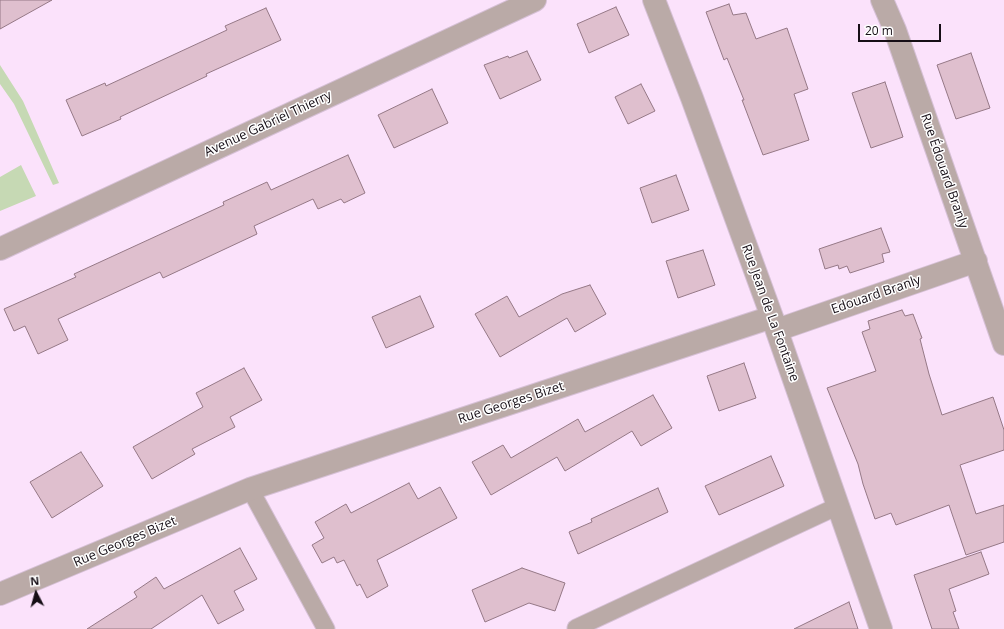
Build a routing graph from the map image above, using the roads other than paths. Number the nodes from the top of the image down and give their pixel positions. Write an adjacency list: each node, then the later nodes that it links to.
1 (535, 0): 4 (street, Avenue Gabriel Thierry)
2 (654, 0): 6 (street, Rue Jean de La Fontaine)
3 (882, 0): 5 (street, Rue Édouard Branly)
4 (0, 249)
5 (976, 261): 6 (street, Edouard Branly); 7 (street, Rue Édouard Branly)
6 (774, 324): 8 (street, Rue Georges Bizet); 9 (street, Rue Jean de La Fontaine)
7 (1004, 344)
8 (250, 489): 10 (street, Rue Georges Bizet); 12 (lane)
9 (838, 506): 11 (lane); 13 (street, Rue Jean de La Fontaine)
10 (0, 594)
11 (576, 628)
12 (326, 629)
13 (880, 629)

